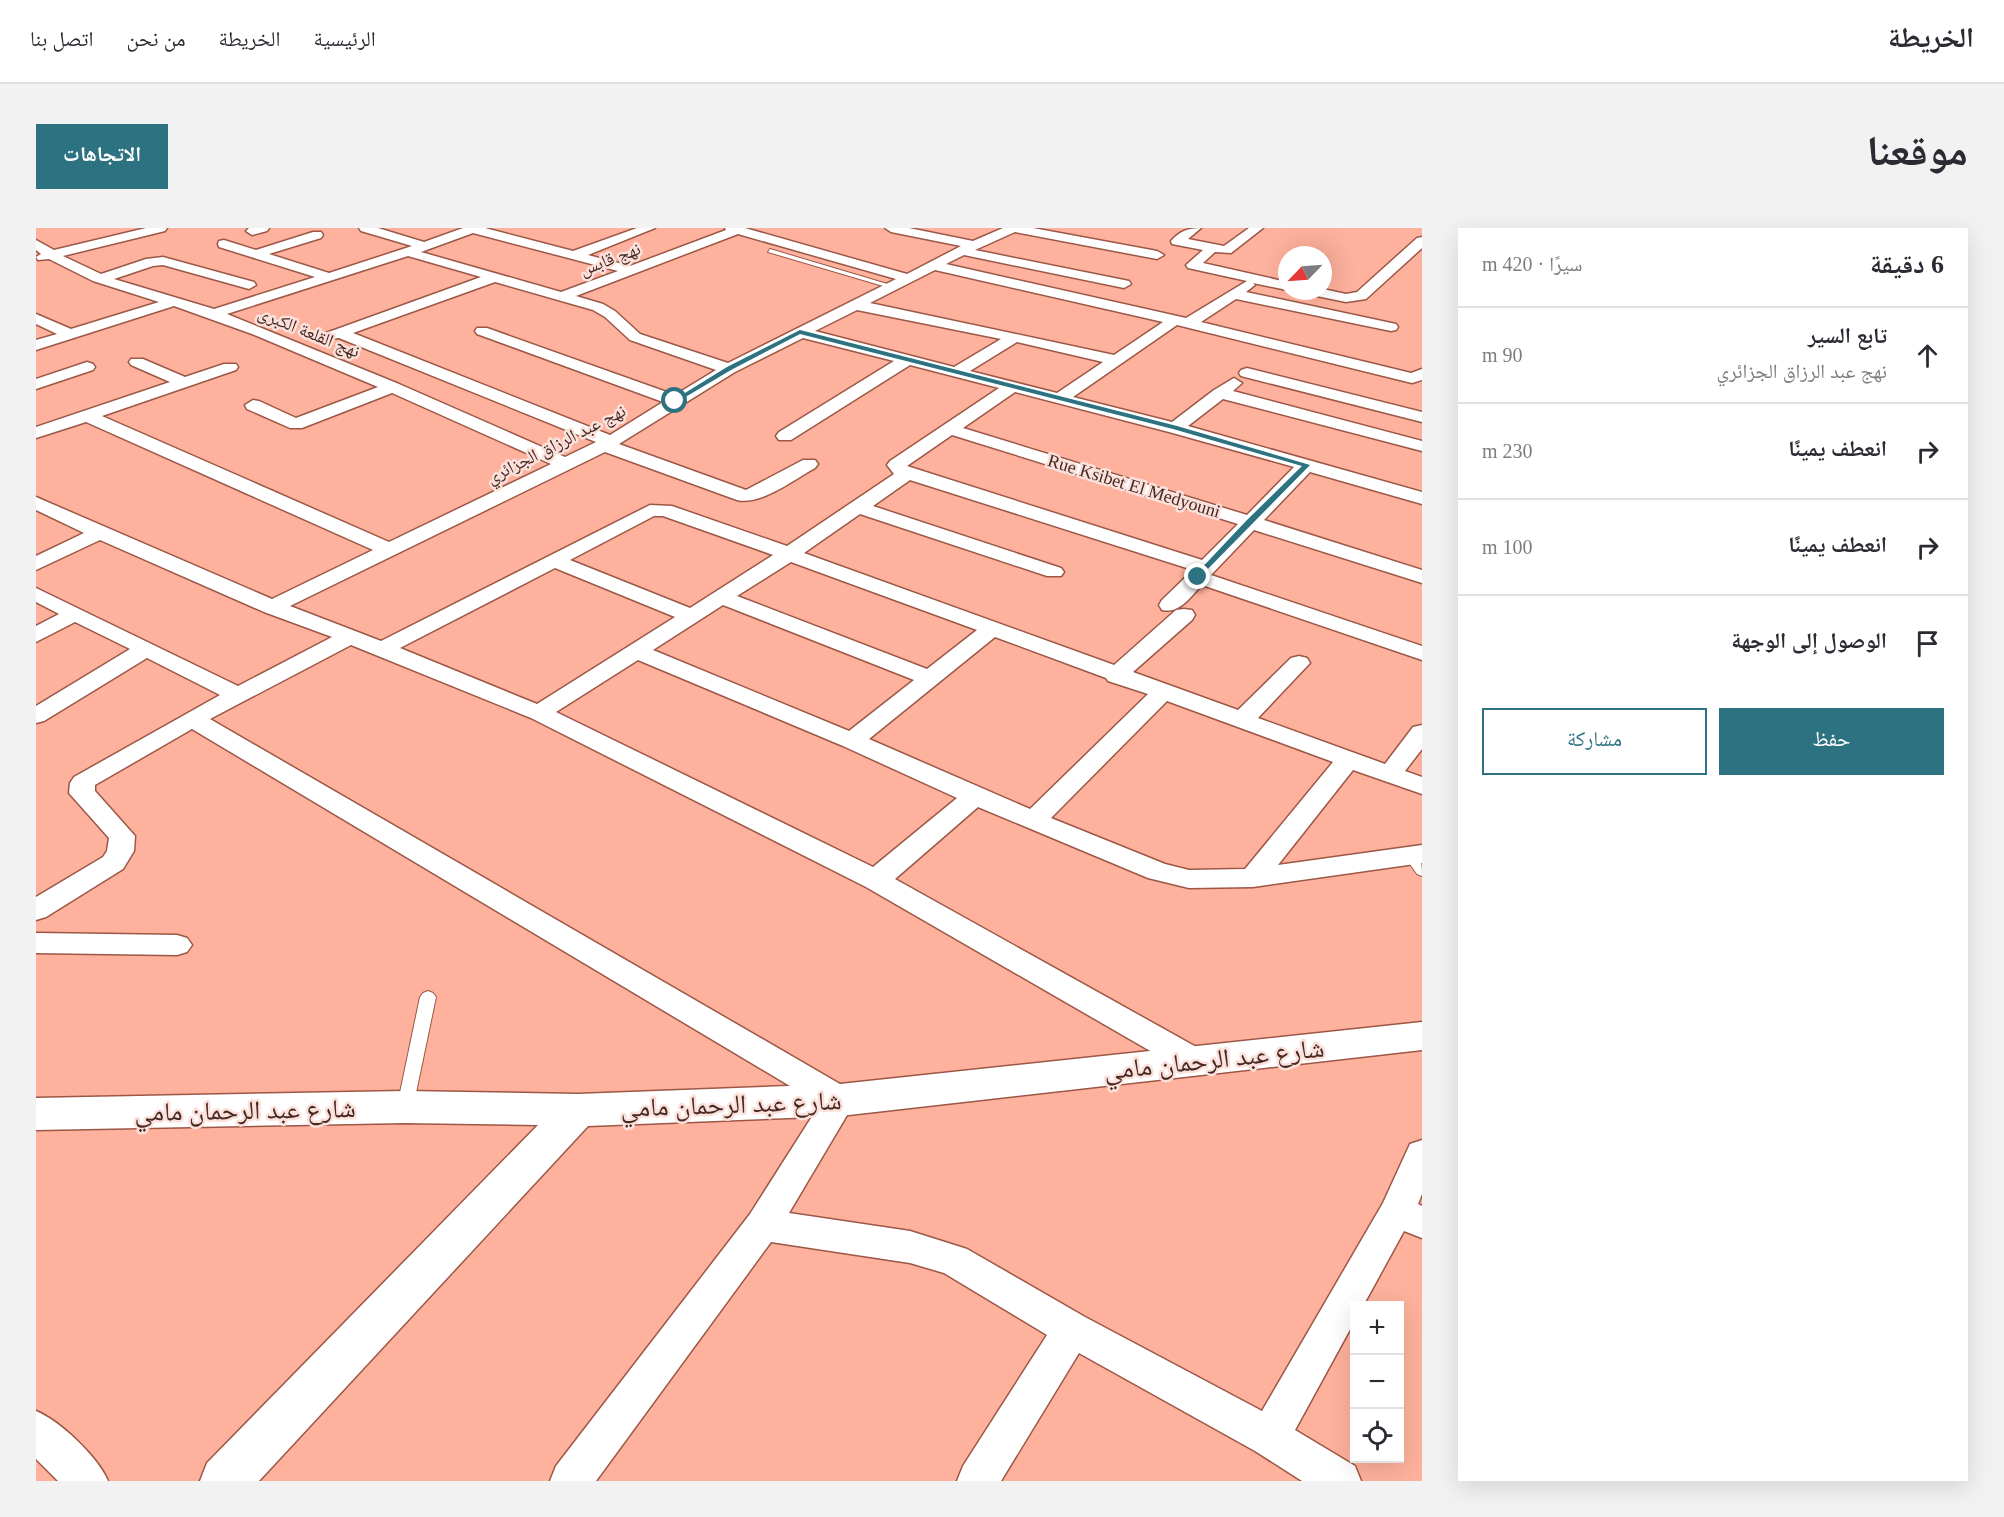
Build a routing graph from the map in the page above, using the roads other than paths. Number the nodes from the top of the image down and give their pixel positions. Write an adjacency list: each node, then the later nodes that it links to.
1 (156, 228): 24 (street)
2 (365, 228): 16 (street)
3 (471, 228): 12 (street); 16 (street)
4 (649, 228): 23 (street)
5 (891, 228): 17 (street)
6 (1013, 228): 17 (street, نهج عبد الرزاق الجزائري); 22 (street)
7 (1195, 228): 18 (street)
8 (1257, 228): 18 (street)
9 (734, 229): 28 (street, نهج قابس); 32 (street, نهج قابس)
10 (528, 232): 12 (street)
11 (317, 234): 21 (street)
12 (508, 239): 23 (street)
13 (1422, 241): 40 (street)
14 (36, 244): 24 (street, نهج القلعة الكبرى)
15 (224, 244): 21 (street)
16 (424, 246): 20 (street)
17 (968, 248): 26 (street, نهج عبد الرزاق الجزائري); 34 (street)
18 (1212, 248): 33 (street)
19 (770, 250): 37 (lane)
20 (408, 252): 25 (street); 29 (street)
21 (256, 254): 29 (street)
22 (1156, 255)
23 (572, 256): 28 (street)
24 (43, 257): 31 (street, نهج القلعة الكبرى)
25 (435, 260): 27 (street); 30 (street)
26 (935, 266): 32 (street, نهج عبد الرزاق الجزائري); 48 (street)
27 (413, 267)
28 (631, 270): 42 (street, نهج قابس)
29 (329, 277): 38 (street)
30 (495, 277): 42 (street); 53 (street)
31 (102, 278): 36 (street); 43 (street, نهج القلعة الكبرى)
32 (910, 279): 37 (street, نهج عبد الرزاق الجزائري)
33 (1256, 280): 35 (street); 39 (street)
34 (1124, 284)
35 (1278, 284)
36 (249, 285)
37 (892, 287): 44 (street, نهج عبد الرزاق الجزائري)
38 (296, 288): 41 (street); 45 (street)
39 (1233, 294): 48 (street); 50 (street)
40 (1332, 295)
41 (327, 296)
42 (563, 296): 64 (street)
43 (176, 302): 45 (street, نهج القلعة الكبرى); 54 (street)
44 (856, 305): 52 (street, نهج عبد الرزاق الجزائري); 55 (street)
45 (214, 314): 49 (street, نهج القلعة الكبرى)
46 (36, 318): 54 (street)
47 (262, 318): 49 (street)
48 (1182, 322): 57 (street); 60 (street)
49 (241, 326): 58 (street, نهج القلعة الكبرى)
50 (1390, 327)
51 (482, 331): 74 (street)
52 (800, 332): 59 (street); 64 (street, نهج عبد الرزاق الجزائري)
53 (340, 333): 58 (street); 82 (street)
54 (70, 334): 56 (street)
55 (1015, 337): 60 (street); 65 (street)
56 (36, 345)
57 (1282, 347): 66 (street); 67 (street)
58 (296, 348): 70 (street, نهج القلعة الكبرى)
59 (907, 360): 65 (street); 81 (street)
60 (1116, 360): 73 (street)
61 (137, 362): 69 (street)
62 (87, 367): 68 (street)
63 (230, 367): 69 (street)
64 (729, 369): 74 (street, نهج عبد الرزاق الجزائري)
65 (955, 373): 71 (street)
66 (1247, 373): 72 (street); 77 (street)
67 (1422, 375)
68 (37, 382)
69 (183, 382): 76 (street)
70 (393, 387): 75 (street); 84 (street, نهج القلعة الكبرى)
71 (1012, 387): 73 (street); 78 (street)
72 (1220, 393): 79 (street); 83 (street)
73 (1061, 398): 79 (street)
74 (675, 401): 82 (street, نهج عبد الرزاق الجزائري)
75 (253, 405)
76 (87, 416): 80 (street); 93 (street)
77 (1422, 417)
78 (956, 424): 87 (street); 91 (street, Rue Ksibet El Medyouni)
79 (1175, 428): 86 (street)
80 (36, 433)
81 (785, 436)
82 (607, 444): 84 (street, نهج عبد الرزاق الجزائري); 85 (street)
83 (1422, 446)
84 (565, 464): 93 (street, نهج عبد الرزاق الجزائري)
85 (809, 464)
86 (1307, 465): 88 (street); 91 (street)
87 (908, 473): 90 (street); 99 (street)
88 (1422, 498)
89 (36, 503): 92 (street)
90 (858, 507): 94 (street); 98 (street)
91 (1255, 517): 95 (street, Rue Ksibet El Medyouni); 99 (street); 100 (street, Rue Ksibet El Medyouni)
92 (100, 533): 97 (street); 103 (street)
93 (387, 549): 103 (street, نهج عبد الرزاق الجزائري)
94 (789, 554): 96 (street); 102 (street); 106 (street)
95 (1422, 560)
96 (555, 561): 105 (street); 109 (street)
97 (36, 564)
98 (1054, 572)
99 (1202, 572): 112 (street); 114 (street)
100 (1422, 577)
101 (36, 594): 104 (street)
102 (720, 597): 105 (street); 115 (street)
103 (272, 607): 108 (street)
104 (74, 614): 107 (street); 110 (street)
105 (690, 616): 111 (street)
106 (993, 628): 114 (street); 115 (street)
107 (36, 635)
108 (349, 637): 109 (street); 117 (street)
109 (382, 648): 118 (street)
110 (146, 649): 117 (street); 119 (street)
111 (638, 652): 118 (street); 123 (street)
112 (1422, 653)
113 (1299, 663): 121 (street)
114 (1116, 676): 116 (street)
115 (929, 678): 123 (street)
116 (1163, 693): 121 (street); 128 (street)
117 (238, 695): 120 (street)
118 (539, 713): 131 (street)
119 (36, 716)
120 (192, 719): 132 (street); 138 (street)
121 (1242, 720): 124 (street)
122 (1422, 732): 125 (street)
123 (852, 741): 127 (street)
124 (1348, 760): 125 (street); 130 (street)
125 (1390, 774): 126 (street)
126 (1422, 786)
127 (975, 796): 128 (street); 131 (street)
128 (1034, 820): 130 (street)
129 (1418, 860): 130 (street)
130 (1253, 878)
131 (876, 880): 137 (street)
132 (36, 909)
133 (36, 943): 134 (street)
134 (177, 945)
135 (428, 997): 139 (lane)
136 (1422, 1036): 137 (street, شارع عبد الرحمان مامي)
137 (1196, 1062): 138 (street, شارع عبد الرحمان مامي)
138 (840, 1100): 140 (street, شارع عبد الرحمان مامي); 144 (street)
139 (405, 1107): 140 (street, شارع عبد الرحمان مامي); 141 (street, شارع عبد الرحمان مامي)
140 (578, 1110): 149 (street)
141 (36, 1114)
142 (1422, 1154): 143 (street)
143 (1410, 1217): 147 (street)
144 (763, 1225): 145 (street); 150 (street)
145 (1072, 1329): 147 (street); 151 (street)
146 (36, 1431): 148 (street)
147 (1269, 1437): 152 (street)
148 (87, 1481)
149 (225, 1481)
150 (572, 1481)
151 (978, 1481)
152 (1340, 1481)

